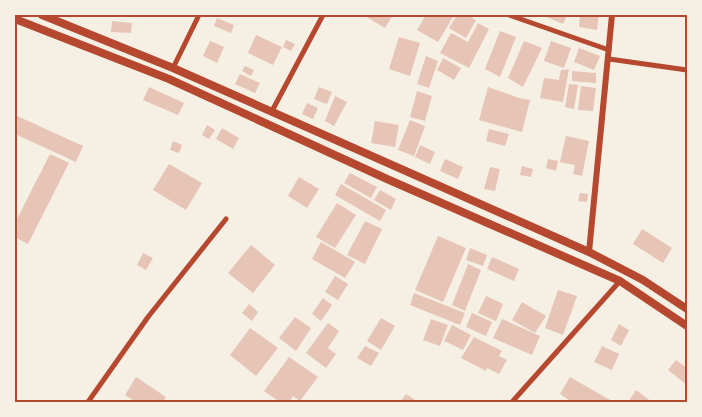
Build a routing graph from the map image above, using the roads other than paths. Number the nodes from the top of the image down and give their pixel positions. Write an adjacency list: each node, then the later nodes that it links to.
1 (42, 15): 9 (main road)
2 (199, 15): 9 (street)
3 (323, 15): 11 (street)
4 (509, 15): 7 (street)
5 (612, 15): 7 (street)
6 (15, 19): 14 (main road)
7 (609, 50): 8 (street)
8 (609, 58): 10 (street); 13 (street)
9 (174, 68): 11 (main road)
10 (687, 70)
11 (272, 111): 13 (main road)
12 (226, 219): 17 (street)
13 (589, 252): 15 (main road)
14 (620, 281): 16 (main road); 18 (street)
15 (687, 308)
16 (687, 326)
17 (88, 402)
18 (512, 402)

